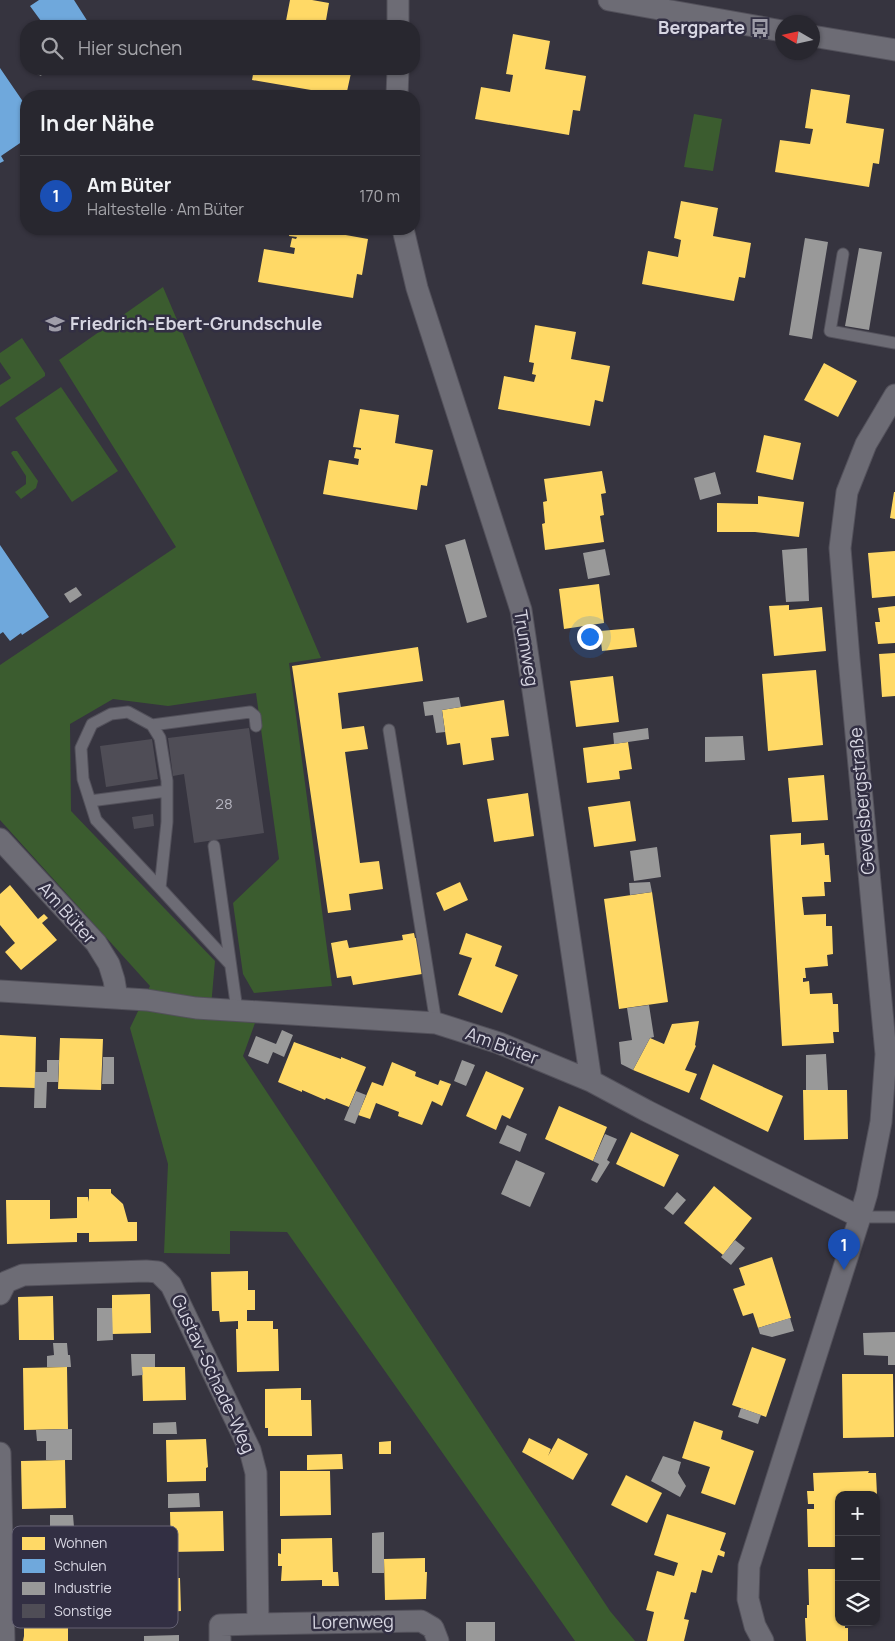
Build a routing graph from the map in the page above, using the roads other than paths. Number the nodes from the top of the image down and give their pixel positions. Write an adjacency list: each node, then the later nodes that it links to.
1 (398, 0): 4 (street)
2 (609, 0): 3 (street)
3 (650, 4): 5 (street)
4 (398, 20)
5 (775, 30)
6 (820, 37): 7 (street)
7 (895, 50)
8 (398, 75): 9 (street)
9 (398, 90)
10 (405, 235): 27 (street, Trumweg)
11 (843, 254): 12 (lane)
12 (895, 343)
13 (895, 395): 28 (street, Gevelsbergstraße)
14 (152, 725): 15 (lane); 17 (lane); 18 (lane)
15 (256, 726)
16 (390, 730): 26 (lane)
17 (167, 791): 18 (lane); 21 (lane)
18 (90, 802): 21 (lane)
19 (0, 839): 24 (street, Am Büter)
20 (214, 846): 22 (lane)
21 (160, 888): 22 (lane)
22 (230, 964): 25 (lane)
23 (0, 991): 24 (street, Am Büter)
24 (117, 998): 25 (street, Am Büter)
25 (237, 1010): 26 (street, Am Büter)
26 (436, 1023): 27 (street, Am Büter)
27 (591, 1081): 28 (street, Am Büter)
28 (860, 1217): 29 (lane); 36 (street)
29 (895, 1217)
30 (1, 1286): 32 (street, Gustav-Schade-Weg)
31 (0, 1452): 33 (street)
32 (258, 1624): 34 (street); 35 (street, Lorenweg)
33 (4, 1641)
34 (220, 1641)
35 (438, 1641)
36 (763, 1641)

